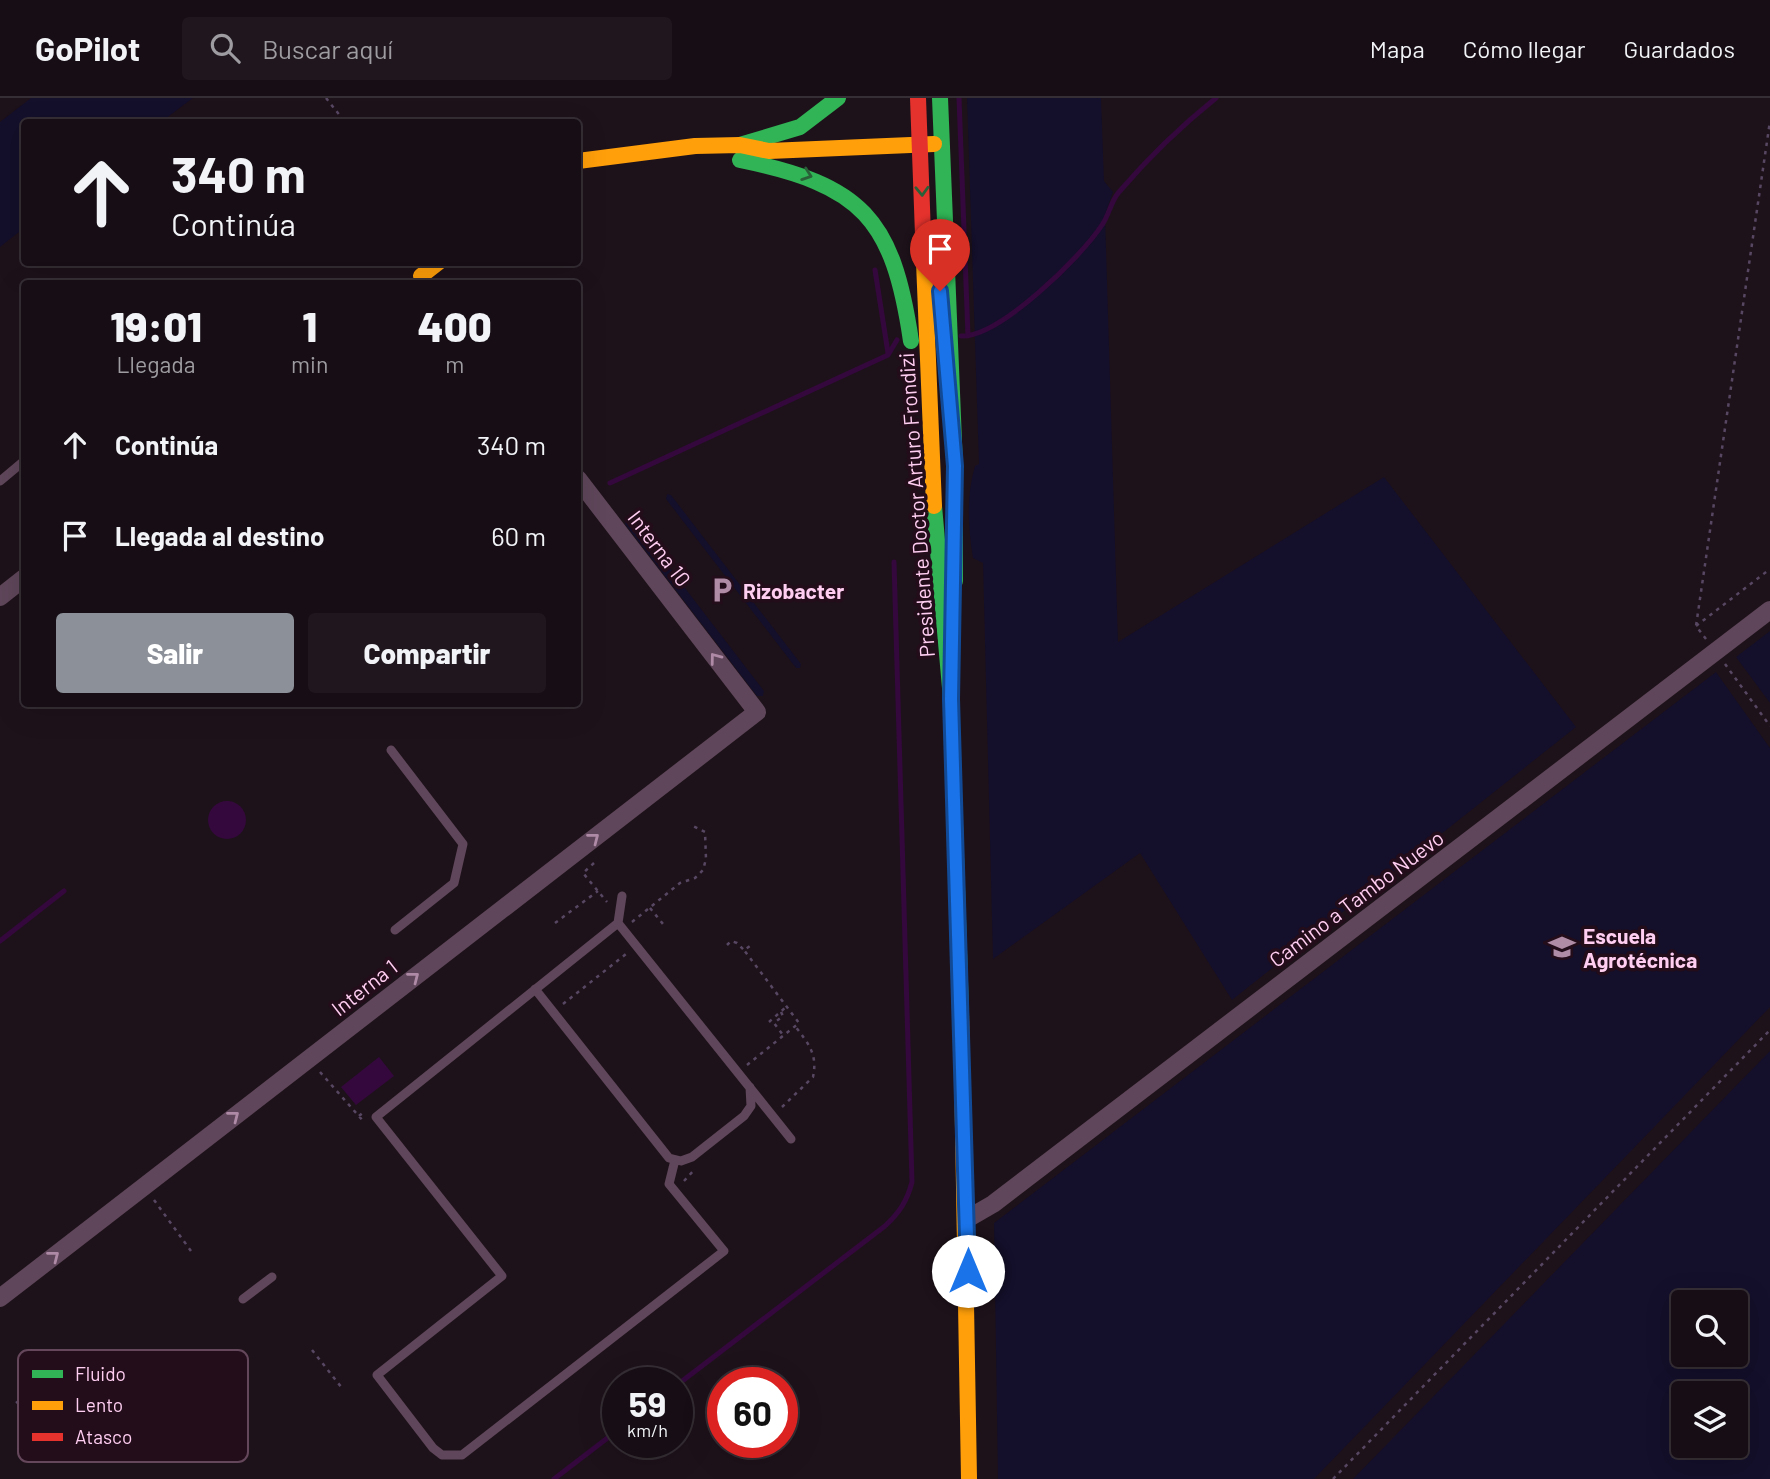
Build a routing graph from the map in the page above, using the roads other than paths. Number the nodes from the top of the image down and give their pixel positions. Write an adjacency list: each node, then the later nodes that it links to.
1 (838, 98): 6 (main road)
2 (918, 98): 5 (main road, Presidente Doctor Arturo Frondizi)
3 (932, 98): 5 (main road)
4 (940, 98): 10 (main road, Presidente Doctor Arturo Frondizi)
5 (927, 145): 6 (main road); 10 (main road); 14 (main road, Presidente Doctor Arturo Frondizi, one-way to 14)
6 (740, 152): 7 (main road); 14 (main road, one-way to 14)
7 (581, 159)
8 (435, 266): 9 (main road)
9 (419, 280)
10 (954, 429): 18 (main road, Presidente Doctor Arturo Frondizi)
11 (21, 464): 12 (lane)
12 (0, 481)
13 (581, 483): 19 (street, Interna 10, one-way to 13)
14 (935, 528): 18 (main road, Presidente Doctor Arturo Frondizi)
15 (21, 580): 16 (street)
16 (0, 597)
17 (1770, 610): 28 (street, Camino a Tambo Nuevo)
18 (951, 699): 28 (main road, Presidente Doctor Arturo Frondizi)
19 (757, 712): 30 (street, Interna 1, one-way to 19)
20 (391, 750): 23 (lane)
21 (622, 896): 22 (lane)
22 (618, 923): 24 (lane); 25 (lane)
23 (395, 930)
24 (534, 989): 27 (lane); 27 (lane)
25 (750, 1087): 26 (lane); 27 (lane)
26 (791, 1139)
27 (675, 1160)
28 (967, 1219): 32 (main road, Presidente Doctor Arturo Frondizi)
29 (272, 1277): 31 (lane)
30 (0, 1298)
31 (243, 1299)
32 (969, 1479)

